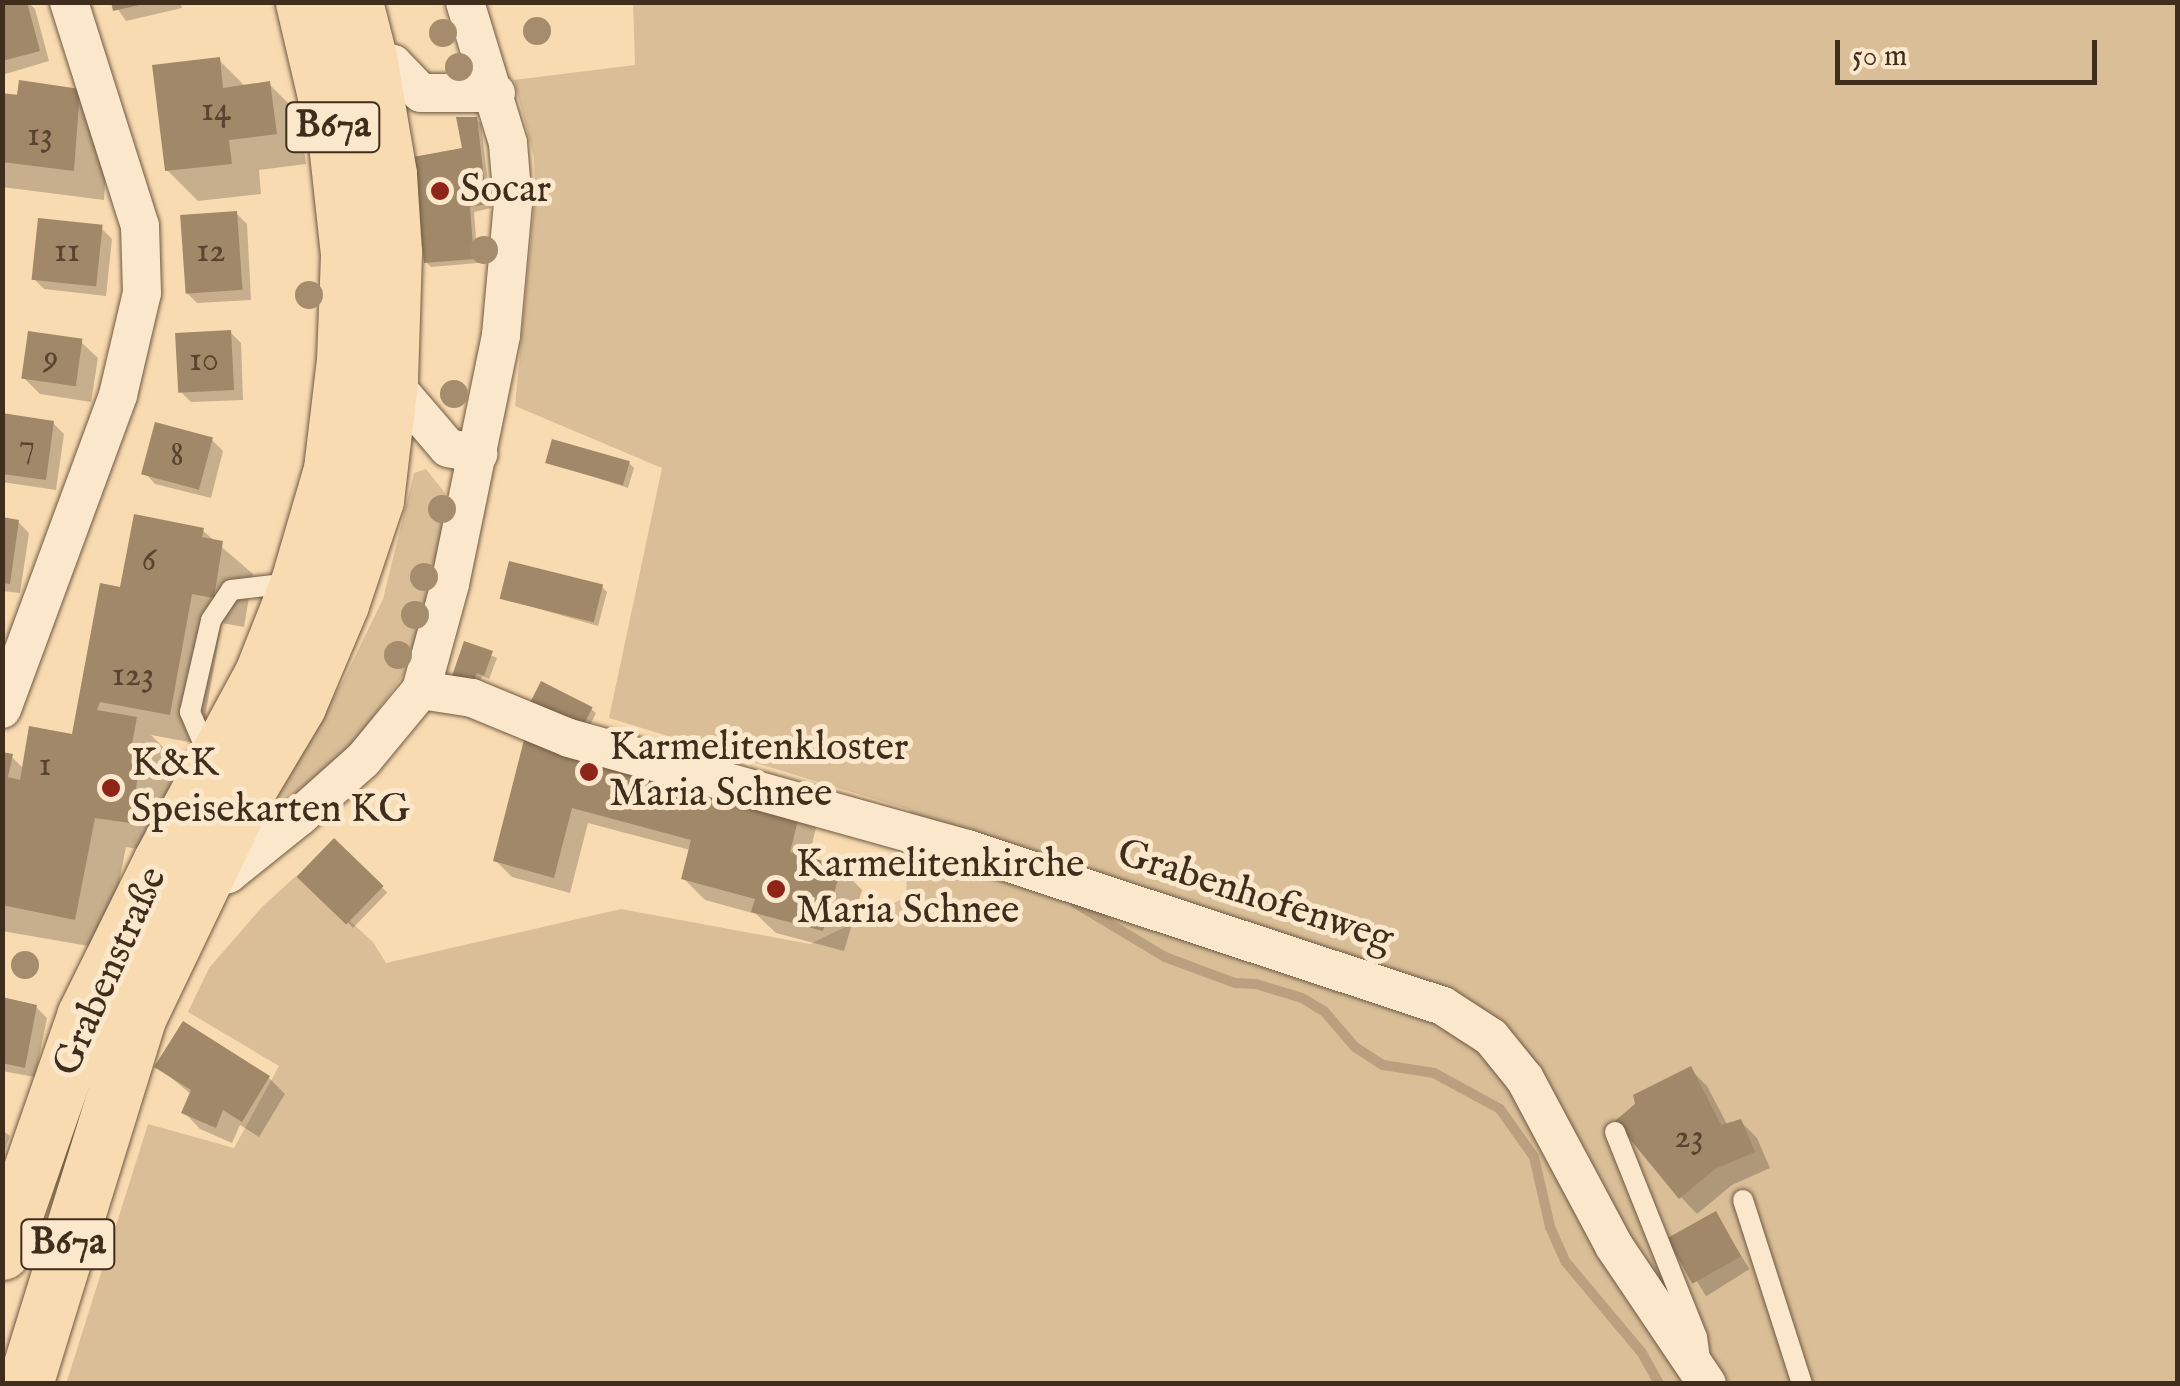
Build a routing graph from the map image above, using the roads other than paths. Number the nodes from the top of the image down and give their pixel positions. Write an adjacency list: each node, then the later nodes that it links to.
1 (70, 2): 10 (street)
2 (303, 2): 7 (main road, Grabenstraße / B67a)
3 (355, 2): 5 (main road, Grabenstraße / B67a)
4 (465, 2): 6 (street, Grabenstraße)
5 (370, 57): 6 (street); 7 (main road, Grabenstraße / B67a)
6 (496, 93): 8 (street, Grabenstraße)
7 (367, 370): 8 (street); 11 (main road, Grabenstraße / B67a); 14 (main road, Grabenstraße / B67a)
8 (478, 454): 9 (street, Grabenstraße)
9 (420, 690): 11 (street, Grabenstraße); 15 (street, Grabenhofenweg)
10 (3, 709)
11 (203, 883): 16 (main road, Grabenstraße / B67a)
12 (1615, 1132): 15 (lane)
13 (1744, 1200): 17 (lane)
14 (2, 1252)
15 (1704, 1380)
16 (25, 1384)
17 (1802, 1384)

